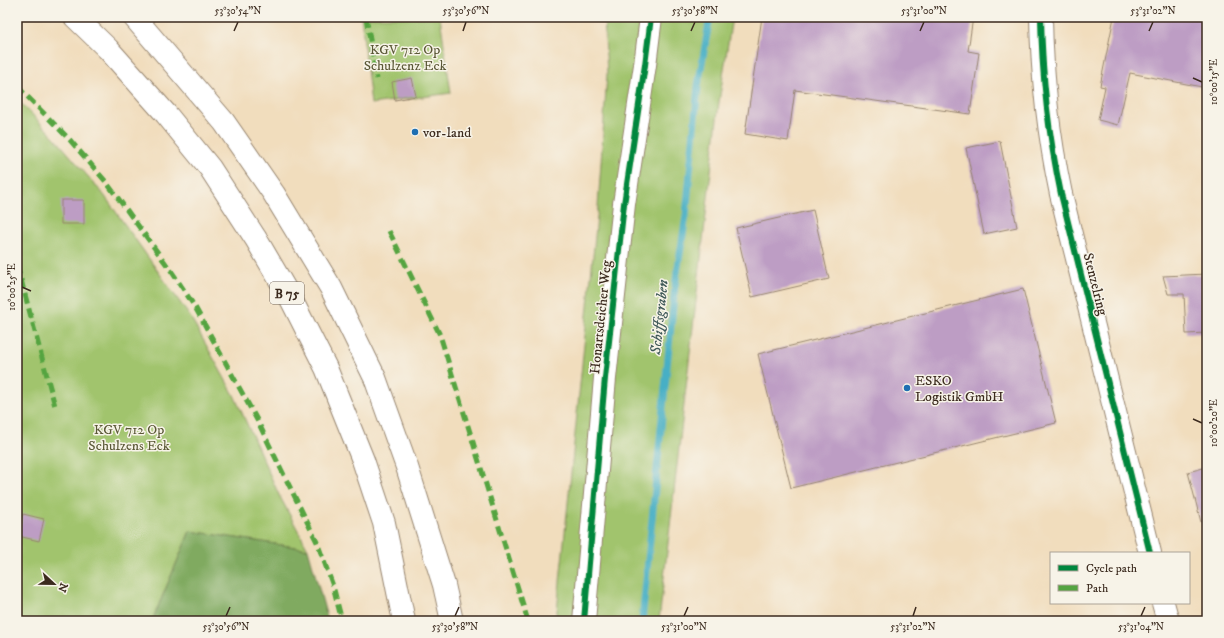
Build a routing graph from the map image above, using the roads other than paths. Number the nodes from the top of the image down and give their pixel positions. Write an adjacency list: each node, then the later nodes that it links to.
1 (75, 17): 7 (main road, B 75)
2 (134, 17): 8 (main road, B 75)
3 (651, 17): 9 (main road, Honartsdeicher Weg)
4 (1041, 17): 5 (main road, Stenzelring)
5 (1150, 552)
6 (1163, 604): 10 (main road)
7 (404, 621)
8 (452, 621)
9 (584, 621)
10 (1168, 621)

